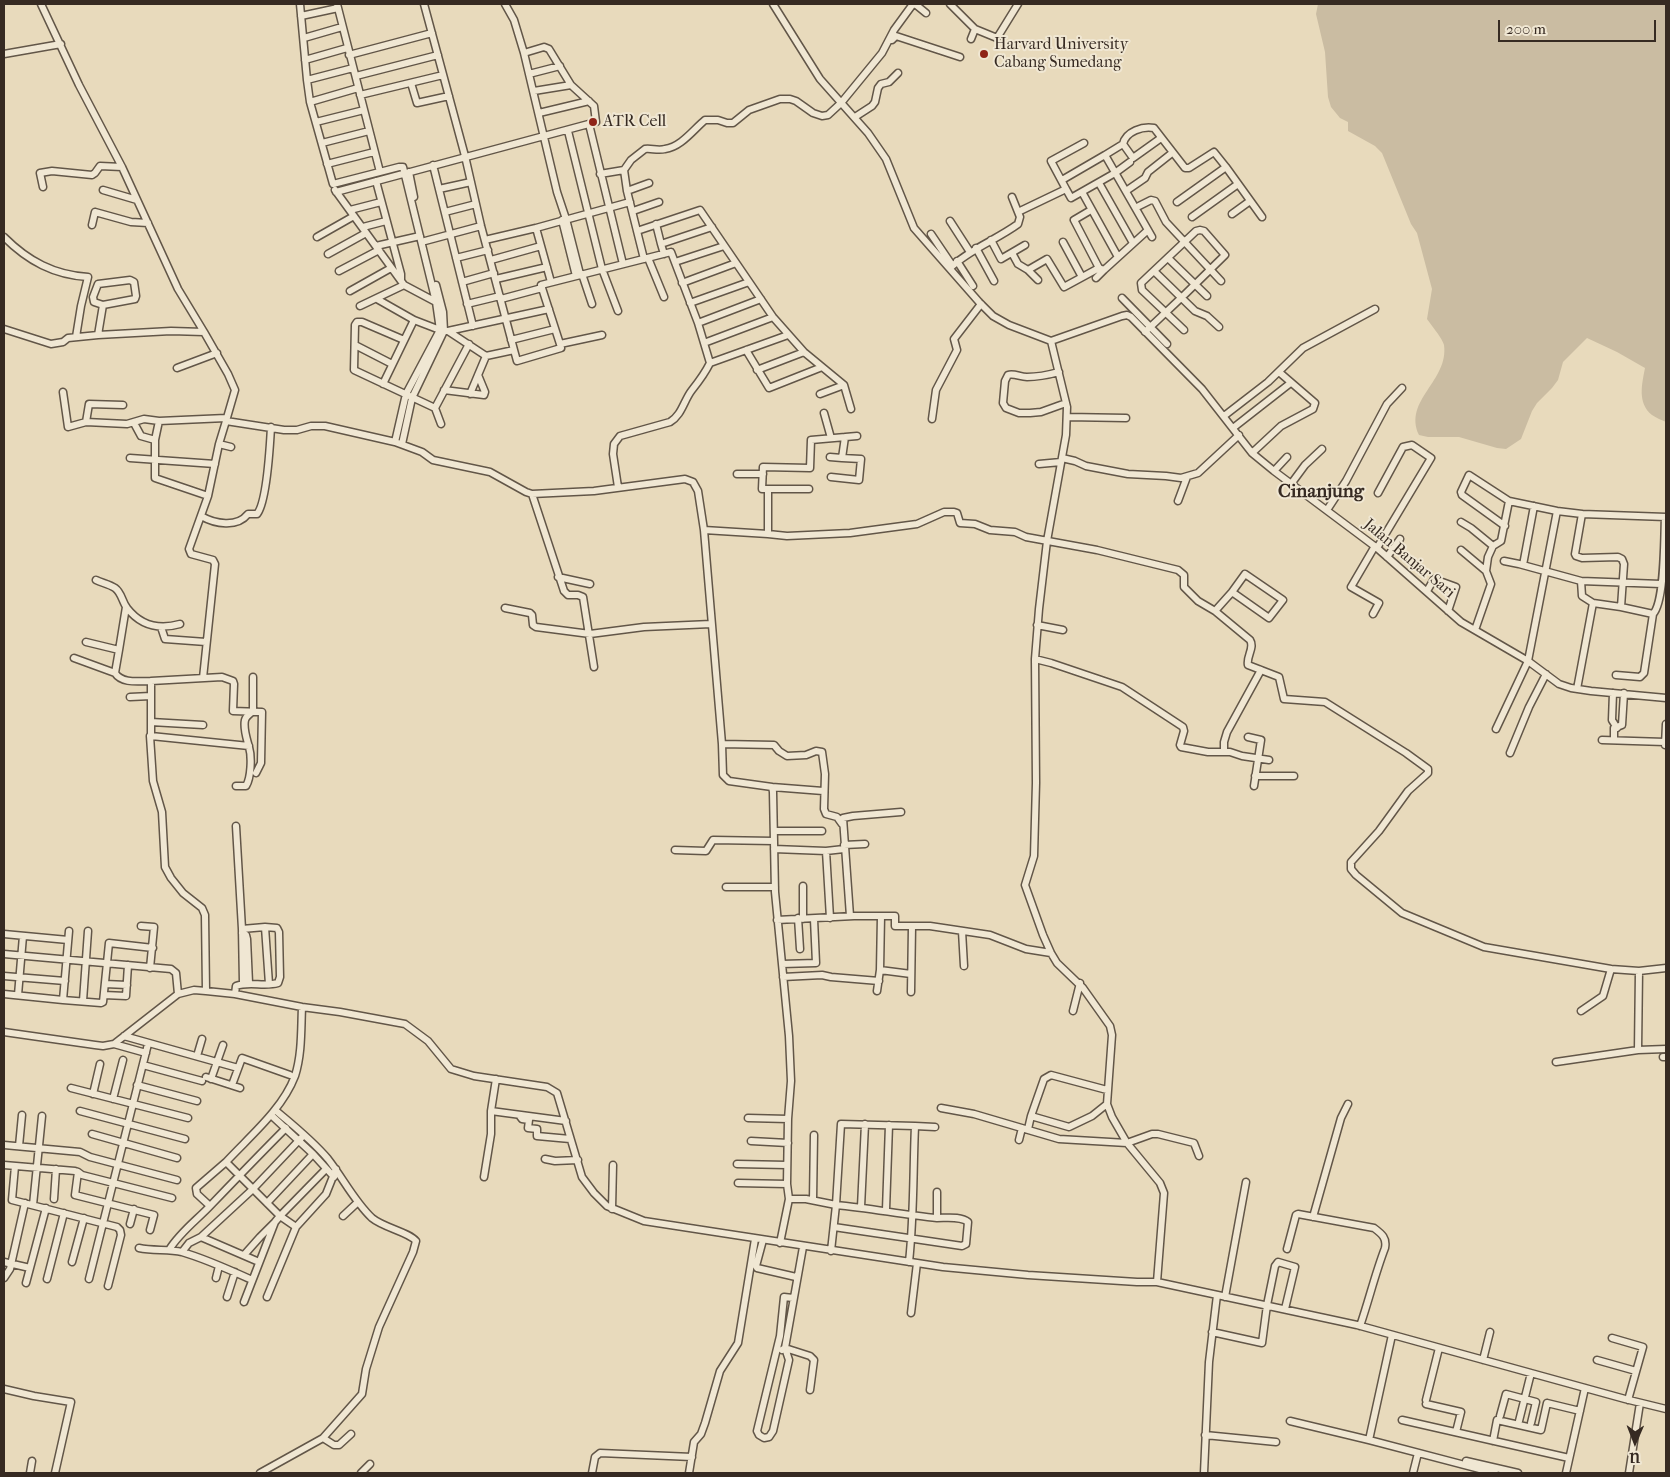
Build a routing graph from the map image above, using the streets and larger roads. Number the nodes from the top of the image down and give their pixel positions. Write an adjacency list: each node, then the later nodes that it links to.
1 (41, 4): 18 (street)
2 (300, 4): 11 (street)
3 (424, 4): 14 (street)
4 (505, 4): 20 (street)
5 (773, 4): 39 (street)
6 (914, 4): 10 (street); 16 (street)
7 (950, 4): 13 (street)
8 (1018, 4): 13 (street)
9 (338, 6): 11 (street); 12 (street)
10 (926, 13)
11 (301, 16): 15 (street)
12 (342, 27): 15 (street); 19 (street)
13 (975, 29): 17 (street)
14 (432, 33): 19 (street); 22 (street)
15 (304, 38): 24 (street)
16 (889, 39): 23 (street); 39 (street)
17 (970, 39)
18 (61, 44): 21 (street); 59 (street)
19 (348, 52): 24 (street); 26 (street)
20 (524, 53): 25 (street); 28 (street)
21 (4, 54)
22 (438, 55): 29 (street); 30 (street)
23 (960, 57)
24 (305, 60): 31 (street)
25 (560, 66): 28 (street); 33 (street)
26 (353, 68): 30 (street); 31 (street)
27 (898, 72): 42 (street)
28 (529, 74): 34 (street)
29 (443, 75): 32 (street); 36 (street)
30 (356, 76): 35 (street)
31 (306, 80): 38 (street)
32 (411, 83): 35 (street); 36 (street)
33 (572, 85): 34 (street); 37 (street)
34 (534, 91): 41 (street)
35 (359, 92): 38 (street); 40 (street)
36 (448, 96): 55 (street)
37 (589, 101): 41 (street); 44 (street)
38 (310, 102): 43 (street)
39 (841, 103): 42 (street); 61 (street)
40 (364, 110): 43 (street); 45 (street)
41 (539, 113): 47 (street)
42 (855, 117): 143 (street)
43 (316, 122): 49 (street)
44 (589, 124): 46 (street); 65 (street)
45 (369, 131): 49 (street); 52 (street)
46 (568, 131): 47 (street); 96 (street)
47 (544, 135): 55 (street); 100 (street)
48 (1161, 138): 51 (street); 51 (street); 53 (street)
49 (322, 143): 57 (street)
50 (1084, 143): 66 (street)
51 (1123, 144): 54 (street)
52 (374, 152): 57 (street); 62 (street)
53 (1172, 153): 60 (street); 80 (street)
54 (1104, 155): 64 (street); 66 (street)
55 (465, 156): 58 (street); 68 (street)
56 (1130, 162): 64 (street)
57 (327, 164): 71 (street)
58 (433, 165): 63 (street); 74 (street)
59 (122, 167): 73 (street); 82 (street)
60 (1226, 167): 72 (street); 87 (street)
61 (624, 170): 65 (street); 77 (street)
62 (380, 172): 63 (street); 71 (street)
63 (406, 173): 67 (street); 114 (street); 121 (street)
64 (1115, 173): 70 (street); 80 (street)
65 (600, 174): 90 (street)
66 (1062, 180): 75 (street)
67 (376, 181): 78 (street); 84 (street)
68 (471, 182): 74 (street); 88 (street)
69 (649, 182): 77 (street)
70 (1099, 183): 79 (street); 124 (street)
71 (333, 184): 78 (street)
72 (1238, 184): 83 (street); 98 (street)
73 (44, 187)
74 (439, 189): 93 (street)
75 (1066, 189): 79 (street); 94 (street)
76 (102, 190): 82 (street)
77 (627, 191): 85 (street)
78 (336, 192): 95 (street)
79 (1082, 192): 91 (street)
80 (1126, 192): 110 (street)
81 (1012, 197): 94 (street)
82 (137, 200): 103 (street)
83 (1250, 201): 97 (street); 99 (street)
84 (382, 202): 95 (street); 101 (street)
85 (630, 202): 90 (street); 92 (street)
86 (659, 202): 92 (street)
87 (1177, 202)
88 (476, 204): 93 (street); 106 (street)
89 (1139, 206): 123 (street)
90 (609, 208): 96 (street); 142 (street)
91 (1092, 210): 135 (street); 147 (street)
92 (633, 211): 111 (street)
93 (445, 212): 112 (street)
94 (1018, 212): 119 (street)
95 (352, 213): 109 (street); 116 (street)
96 (588, 214): 100 (street); 146 (street)
97 (1232, 214)
98 (1192, 217)
99 (1262, 217)
100 (564, 219): 108 (street); 152 (street)
101 (386, 221): 109 (street); 120 (street)
102 (950, 221): 131 (street)
103 (148, 223): 105 (street); 197 (street)
104 (656, 224): 107 (street); 111 (street); 125 (street)
105 (92, 225)
106 (481, 226): 112 (street); 118 (street)
107 (712, 227): 125 (street); 128 (street)
108 (536, 228): 118 (street); 127 (street)
109 (364, 230): 129 (street); 133 (street)
110 (1148, 230): 117 (street); 124 (street)
111 (637, 231): 138 (street)
112 (450, 234): 121 (street); 136 (street)
113 (931, 234): 143 (street)
114 (420, 236): 120 (street); 175 (street)
115 (4, 237): 201 (street)
116 (317, 237)
117 (1152, 238)
118 (484, 240): 130 (street)
119 (991, 240): 131 (street); 132 (street)
120 (392, 241): 129 (street); 159 (street)
121 (425, 241): 196 (street)
122 (1063, 242): 154 (street)
123 (1184, 242): 137 (street); 149 (street); 149 (street)
124 (1133, 243): 135 (street)
125 (661, 244): 134 (street)
126 (1025, 245): 132 (street)
127 (541, 246): 139 (street); 144 (street)
128 (724, 246): 140 (street); 141 (street)
129 (377, 248): 145 (street); 150 (street)
130 (488, 250): 136 (street); 139 (street)
131 (973, 250): 143 (street); 156 (street)
132 (1012, 253): 148 (street)
133 (328, 254)
134 (664, 254): 138 (street); 140 (street)
135 (1118, 257): 147 (street)
136 (456, 258): 160 (street)
137 (1168, 258): 151 (street); 164 (street)
138 (646, 259): 142 (street); 170 (street)
139 (491, 260): 153 (street)
140 (675, 262): 163 (street)
141 (736, 263): 162 (street); 163 (street)
142 (623, 264): 146 (street)
143 (953, 265): 165 (street); 179 (street)
144 (547, 267): 153 (street); 161 (street)
145 (391, 268): 159 (street); 167 (street)
146 (602, 269): 152 (street); 184 (street)
147 (1102, 269): 154 (street); 155 (street)
148 (1028, 270): 154 (street); 157 (street)
149 (1210, 270): 158 (street); 164 (street)
150 (339, 271)
151 (1154, 271): 172 (street); 185 (street)
152 (579, 275): 161 (street); 178 (street)
153 (495, 276): 160 (street); 169 (street)
154 (1082, 277)
155 (1096, 278)
156 (994, 280)
157 (1038, 280)
158 (1221, 281)
159 (402, 282): 173 (street); 175 (street)
160 (462, 282): 177 (street)
161 (551, 282): 166 (street)
162 (748, 282): 174 (street); 176 (street)
163 (682, 283): 176 (street)
164 (1195, 284): 168 (street); 172 (street)
165 (973, 286)
166 (542, 288): 169 (street); 182 (street)
167 (350, 290)
168 (1208, 296)
169 (501, 297): 177 (street); 187 (street)
170 (664, 297)
171 (1122, 298): 194 (street)
172 (1181, 298): 185 (street); 191 (street)
173 (377, 299): 181 (street); 188 (street)
174 (761, 299): 186 (street); 189 (street)
175 (436, 302): 196 (street)
176 (690, 303): 189 (street)
177 (467, 304): 190 (street)
178 (592, 304)
179 (981, 304): 204 (street); 241 (street)
180 (104, 305): 180 (street); 198 (street)
181 (360, 306)
182 (549, 309): 187 (street); 193 (street)
183 (1376, 309): 221 (street)
184 (618, 311)
185 (1166, 312): 194 (street); 195 (street)
186 (773, 317): 200 (street); 205 (street)
187 (506, 319): 190 (street); 203 (street)
188 (414, 320): 196 (street); 202 (street)
189 (698, 323): 205 (street)
190 (473, 326): 196 (street)
191 (1218, 327)
192 (4, 329): 201 (street)
193 (555, 329): 203 (street); 207 (street)
194 (1148, 330): 204 (street, Jalan Banjar Sari); 208 (street); 237 (street, Jalan Banjar Sari)
195 (1184, 330)
196 (444, 331): 206 (street); 231 (street)
197 (204, 332): 198 (street); 213 (street)
198 (98, 335): 201 (street)
199 (602, 335): 207 (street)
200 (788, 335): 211 (street); 212 (street)
201 (76, 337)
202 (404, 340): 209 (street); 216 (street)
203 (510, 340): 210 (street)
204 (1051, 341): 220 (street)
205 (704, 343): 215 (street)
206 (469, 344): 214 (street); 227 (street)
207 (560, 344): 210 (street)
208 (1167, 344)
209 (355, 345): 216 (street); 223 (street)
210 (514, 350): 214 (street)
211 (746, 350): 215 (street); 219 (street)
212 (804, 352): 217 (street); 219 (street)
213 (217, 353): 218 (street); 240 (street)
214 (486, 356): 222 (street)
215 (710, 363): 272 (street)
216 (392, 364): 223 (street)
217 (822, 367): 219 (street); 224 (street)
218 (176, 368)
219 (758, 370)
220 (1059, 372): 232 (street); 232 (street)
221 (1279, 372): 237 (street); 257 (street)
222 (478, 376): 229 (street); 229 (street)
223 (383, 384): 231 (street)
224 (844, 385): 230 (street); 235 (street)
225 (1288, 385): 247 (street)
226 (1402, 388): 281 (street)
227 (444, 390): 229 (street); 234 (street)
228 (63, 392): 243 (street)
229 (470, 394)
230 (820, 394)
231 (409, 396): 234 (street); 253 (street)
232 (1066, 403): 238 (street)
233 (123, 405): 243 (street)
234 (435, 408): 245 (street)
235 (851, 409)
236 (824, 413): 251 (street)
237 (1224, 416): 247 (street, Jalan Banjar Sari)
238 (1067, 417): 239 (street); 263 (street)
239 (1126, 418)
240 (226, 419): 242 (street); 246 (street); 254 (street)
241 (932, 419)
242 (159, 421): 244 (street); 252 (street)
243 (86, 422): 244 (street)
244 (134, 423): 252 (street)
245 (441, 424)
246 (271, 427): 253 (street); 284 (street)
247 (1233, 428): 248 (street, Jalan Banjar Sari)
248 (1239, 435): 257 (street, Jalan Banjar Sari); 270 (street)
249 (857, 436): 250 (street)
250 (845, 437): 251 (street); 261 (street)
251 (831, 438): 268 (street)
252 (154, 440): 262 (street)
253 (398, 443): 276 (street)
254 (219, 444): 255 (street); 264 (street)
255 (231, 447)
256 (1322, 449): 271 (street)
257 (1252, 453): 266 (street, Jalan Banjar Sari)
258 (830, 457): 261 (street)
259 (1287, 457): 266 (street)
260 (130, 458): 262 (street)
261 (842, 458): 269 (street)
262 (155, 459): 264 (street); 277 (street)
263 (1061, 460): 265 (street); 270 (street); 292 (street)
264 (215, 464): 277 (street)
265 (1039, 464)
266 (1274, 471): 271 (street, Jalan Banjar Sari)
267 (738, 474): 268 (street)
268 (763, 474): 274 (street)
269 (831, 477)
270 (1187, 477): 278 (street)
271 (1291, 484): 281 (street, Jalan Banjar Sari)
272 (618, 487): 276 (street); 288 (street)
273 (809, 489): 274 (street)
274 (768, 490): 289 (street)
275 (1378, 493): 294 (street)
276 (532, 494): 301 (street)
277 (208, 496): 284 (street)
278 (1178, 501)
279 (1509, 501): 280 (street); 287 (street); 287 (street)
280 (1534, 506): 282 (street); 298 (street)
281 (1327, 510): 294 (street, Jalan Banjar Sari)
282 (1557, 511): 283 (street); 300 (street)
283 (1582, 514): 285 (street); 304 (street)
284 (201, 516): 325 (street)
285 (1665, 517): 290 (street)
286 (1461, 522): 293 (street)
287 (1505, 526): 293 (street)
288 (704, 530): 289 (street); 318 (street)
289 (768, 534): 292 (street)
290 (1665, 536): 306 (street)
291 (1400, 539): 296 (street)
292 (1047, 541): 313 (street); 319 (street)
293 (1493, 546): 299 (street)
294 (1376, 547): 296 (street, Jalan Banjar Sari); 315 (street)
295 (1461, 550): 299 (street)
296 (1388, 557): 307 (street, Jalan Banjar Sari)
297 (1504, 561): 298 (street)
298 (1523, 565): 300 (street)
299 (1486, 571): 322 (street)
300 (1546, 571): 303 (street); 329 (street)
301 (558, 577): 305 (street); 323 (street)
302 (96, 580): 310 (street)
303 (1581, 581): 304 (street); 309 (street)
304 (1623, 582): 306 (street); 311 (street)
305 (590, 584)
306 (1661, 584): 316 (street)
307 (1427, 591): 314 (street, Jalan Banjar Sari); 314 (street)
308 (1232, 592): 308 (street); 313 (street)
309 (1592, 603): 311 (street); 338 (street)
310 (126, 607): 320 (street); 326 (street)
311 (1621, 607): 316 (street)
312 (505, 608): 323 (street)
313 (1215, 611): 331 (street)
314 (1448, 611): 322 (street, Jalan Banjar Sari)
315 (1373, 614)
316 (1653, 614): 334 (street)
317 (180, 624): 320 (street)
318 (711, 624): 323 (street); 354 (street)
319 (1037, 625): 321 (street); 328 (street)
320 (161, 627): 325 (street)
321 (1063, 630)
322 (1475, 630): 329 (street, Jalan Banjar Sari)
323 (590, 634): 330 (street)
324 (86, 642): 326 (street)
325 (206, 642): 336 (street)
326 (119, 650): 332 (street)
327 (74, 658): 332 (street)
328 (1035, 659): 357 (street); 400 (street)
329 (1528, 661): 333 (street, Jalan Banjar Sari); 349 (street)
330 (594, 667)
331 (1261, 670): 357 (street); 411 (street)
332 (115, 673): 337 (street)
333 (1546, 674): 338 (street, Jalan Banjar Sari); 358 (street)
334 (1616, 675)
335 (253, 677): 344 (street)
336 (203, 678): 337 (street); 344 (street)
337 (151, 681): 341 (street)
338 (1577, 689): 339 (street, Jalan Banjar Sari)
339 (1613, 693): 340 (street, Jalan Banjar Sari); 348 (street)
340 (1624, 693): 343 (street, Jalan Banjar Sari); 348 (street)
341 (151, 696): 342 (street); 345 (street)
342 (130, 697)
343 (1666, 698)
344 (253, 711): 356 (street); 361 (street)
345 (151, 722): 347 (street); 350 (street)
346 (1666, 724): 355 (street)
347 (203, 725)
348 (1617, 728): 353 (street)
349 (1496, 729)
350 (150, 736): 356 (street); 425 (street)
351 (1248, 737): 359 (street)
352 (1602, 740): 353 (street)
353 (1614, 740): 355 (street)
354 (722, 744): 366 (street); 367 (street)
355 (1666, 744)
356 (249, 746): 364 (street)
357 (1224, 752): 359 (street)
358 (1510, 754)
359 (1258, 759): 360 (street); 362 (street)
360 (1269, 760)
361 (256, 773)
362 (1255, 776): 363 (street); 365 (street)
363 (1294, 776)
364 (236, 786)
365 (1254, 786)
366 (772, 787): 367 (street); 371 (street)
367 (823, 791): 369 (street)
368 (901, 812): 369 (street)
369 (842, 824): 375 (street)
370 (236, 826): 392 (street)
371 (775, 831): 372 (street); 373 (street)
372 (822, 831)
373 (774, 841): 376 (street); 377 (street)
374 (865, 844): 375 (street)
375 (844, 847): 378 (street); 382 (street)
376 (774, 849): 378 (street); 381 (street)
377 (675, 850)
378 (826, 851): 385 (street)
379 (803, 886): 384 (street)
380 (726, 887): 381 (street)
381 (775, 887): 387 (street)
382 (850, 916): 383 (street); 385 (street)
383 (880, 916): 390 (street); 412 (street)
384 (801, 918): 386 (street); 387 (street); 399 (street)
385 (830, 918): 386 (street)
386 (814, 919): 406 (street)
387 (777, 920): 406 (street)
388 (141, 926): 398 (street)
389 (265, 927): 392 (street); 423 (street); 423 (street)
390 (912, 928): 393 (street); 414 (street)
391 (69, 931): 397 (street)
392 (242, 931): 420 (street)
393 (962, 931): 400 (street); 408 (street)
394 (88, 932): 404 (street)
395 (4, 934): 396 (street)
396 (23, 936): 397 (street); 402 (street)
397 (68, 940): 403 (street)
398 (153, 948): 405 (street); 409 (street)
399 (800, 950)
400 (1051, 953): 421 (street)
401 (4, 954): 402 (street)
402 (21, 956): 403 (street); 416 (street)
403 (67, 960): 404 (street); 418 (street)
404 (86, 961): 405 (street); 434 (street)
405 (107, 963): 407 (street); 422 (street)
406 (782, 964): 417 (street)
407 (128, 965): 409 (street); 424 (street)
408 (964, 966)
409 (150, 968): 429 (street)
410 (1666, 968): 413 (street)
411 (1611, 969): 413 (street); 437 (street)
412 (880, 970): 414 (street); 419 (street)
413 (1639, 971): 445 (street)
414 (912, 974): 427 (street)
415 (4, 976): 416 (street)
416 (19, 977): 418 (street); 431 (street)
417 (783, 977): 419 (street); 478 (street)
418 (65, 981): 433 (street)
419 (879, 981): 426 (street)
420 (246, 983): 423 (street); 430 (street)
421 (1080, 983): 436 (street); 461 (street)
422 (105, 984): 424 (street); 432 (street)
423 (269, 984)
424 (127, 985): 432 (street)
425 (206, 991): 429 (street); 430 (street)
426 (877, 991)
427 (911, 992)
428 (4, 994): 431 (street)
429 (178, 994): 439 (street)
430 (234, 994): 435 (street)
431 (18, 995): 433 (street)
432 (104, 995): 434 (street)
433 (63, 1000): 434 (street)
434 (83, 1001)
435 (302, 1007): 456 (street); 471 (street)
436 (1073, 1011)
437 (1581, 1011)
438 (4, 1032): 441 (street)
439 (124, 1036): 441 (street); 442 (street)
440 (202, 1039): 447 (street)
441 (114, 1044): 446 (street)
442 (148, 1044): 446 (street); 447 (street)
443 (223, 1044): 449 (street)
444 (1666, 1049): 445 (street)
445 (1638, 1050): 450 (street)
446 (146, 1053): 452 (street)
447 (198, 1056): 449 (street)
448 (123, 1060): 463 (street)
449 (218, 1062): 453 (street); 455 (street)
450 (1556, 1062)
451 (100, 1064): 462 (street)
452 (143, 1065): 455 (street); 457 (street)
453 (238, 1068): 454 (street); 458 (street)
454 (290, 1075)
455 (206, 1079): 458 (street)
456 (496, 1079): 470 (street); 479 (street)
457 (137, 1085): 464 (street); 465 (street)
458 (232, 1086): 460 (street)
459 (72, 1088): 462 (street)
460 (240, 1088)
461 (1107, 1090): 466 (street); 475 (street)
462 (93, 1094): 463 (street)
463 (113, 1099): 465 (street)
464 (197, 1101)
465 (132, 1104): 476 (street); 480 (street)
466 (1107, 1104): 475 (street); 497 (street)
467 (1348, 1104): 548 (street)
468 (941, 1108): 486 (street)
469 (80, 1111): 480 (street)
470 (491, 1111): 473 (street); 520 (street)
471 (273, 1112): 485 (street); 488 (street); 506 (street)
472 (22, 1115): 499 (street)
473 (519, 1115): 479 (street); 491 (street)
474 (42, 1116): 500 (street)
475 (1031, 1116): 486 (street)
476 (188, 1118)
477 (748, 1118): 478 (street)
478 (788, 1119): 496 (street)
479 (566, 1121): 491 (street)
480 (127, 1124): 490 (street); 495 (street)
481 (865, 1124): 482 (street); 537 (street); 539 (street)
482 (889, 1125): 483 (street); 543 (street)
483 (915, 1126): 484 (street); 545 (street)
484 (935, 1127)
485 (286, 1128): 493 (street); 518 (street)
486 (1025, 1128): 492 (street); 497 (street)
487 (92, 1134): 495 (street)
488 (304, 1135): 493 (street); 516 (street)
489 (814, 1136): 531 (street)
490 (185, 1139)
491 (570, 1139): 505 (street)
492 (1019, 1140)
493 (298, 1141): 501 (street); 526 (street)
494 (751, 1141): 496 (street)
495 (122, 1143): 503 (street); 507 (street)
496 (788, 1143): 510 (street)
497 (1127, 1143): 502 (street); 583 (street)
498 (4, 1145): 499 (street)
499 (19, 1146): 500 (street)
500 (40, 1148): 507 (street); 513 (street)
501 (313, 1154): 515 (street); 535 (street)
502 (1198, 1156)
503 (177, 1158)
504 (545, 1159): 505 (street)
505 (578, 1160): 542 (street)
506 (226, 1162): 518 (street); 538 (street)
507 (117, 1164): 521 (street); 522 (street)
508 (737, 1164): 510 (street)
509 (4, 1165): 511 (street)
510 (787, 1165): 525 (street)
511 (15, 1166): 513 (street); 534 (street)
512 (613, 1166): 542 (street)
513 (37, 1168): 514 (street); 536 (street)
514 (56, 1169): 517 (street); 528 (street)
515 (326, 1169): 519 (street); 546 (street)
516 (336, 1169): 519 (street); 533 (street)
517 (78, 1172): 522 (street); 532 (street)
518 (238, 1176): 526 (street); 538 (street)
519 (334, 1177): 554 (street)
520 (484, 1177)
521 (177, 1180)
522 (113, 1182): 529 (street); 532 (street)
523 (1246, 1182): 589 (street)
524 (738, 1183): 525 (street)
525 (787, 1184): 530 (street)
526 (253, 1189): 535 (street); 557 (street)
527 (937, 1192): 550 (street)
528 (54, 1198)
529 (172, 1198)
530 (789, 1199): 531 (street); 561 (street)
531 (813, 1200): 537 (street)
532 (108, 1202): 541 (street); 552 (street)
533 (358, 1202): 547 (street); 623 (street)
534 (25, 1203): 536 (street); 572 (street)
535 (267, 1203): 546 (street)
536 (33, 1205): 540 (street)
537 (836, 1205): 539 (street); 555 (street)
538 (210, 1206): 565 (street)
539 (862, 1207): 543 (street)
540 (46, 1208): 544 (street); 575 (street)
541 (134, 1209): 553 (street); 556 (street)
542 (612, 1209): 558 (street)
543 (886, 1210): 545 (street)
544 (64, 1212): 549 (street); 580 (street)
545 (912, 1214): 550 (street); 559 (street)
546 (280, 1216): 551 (street); 554 (street)
547 (343, 1216)
548 (1313, 1216): 564 (street); 595 (street)
549 (84, 1218): 552 (street); 569 (street)
550 (937, 1218): 559 (street)
551 (276, 1222): 568 (street); 570 (street)
552 (102, 1223): 581 (street); 585 (street)
553 (130, 1224)
554 (296, 1227): 588 (street)
555 (834, 1227): 559 (street); 566 (street)
556 (150, 1230)
557 (201, 1237): 567 (street); 568 (street)
558 (755, 1238): 560 (street); 629 (street)
559 (911, 1239): 571 (street)
560 (763, 1240): 561 (street); 577 (street)
561 (780, 1242): 562 (street)
562 (803, 1247): 566 (street); 577 (street)
563 (139, 1248): 565 (street)
564 (1287, 1249)
565 (169, 1250): 567 (street)
566 (832, 1251): 571 (street)
567 (182, 1252): 574 (street)
568 (244, 1255): 570 (street)
569 (72, 1262)
570 (259, 1262): 582 (street)
571 (909, 1262): 573 (street)
572 (7, 1263): 575 (street); 578 (street)
573 (917, 1263): 583 (street); 594 (street)
574 (220, 1266): 576 (street); 579 (street)
575 (30, 1268): 584 (street)
576 (235, 1272): 582 (street); 587 (street)
577 (796, 1277): 590 (street)
578 (4, 1278)
579 (216, 1278)
580 (47, 1279)
581 (89, 1279)
582 (252, 1280): 591 (street)
583 (1157, 1282): 586 (street)
584 (26, 1283)
585 (108, 1286)
586 (1217, 1295): 589 (street); 596 (street)
587 (227, 1297)
588 (268, 1297)
589 (1225, 1297): 592 (street)
590 (793, 1298): 600 (street); 602 (street)
591 (244, 1302)
592 (1267, 1305): 593 (street); 593 (street); 596 (street)
593 (1285, 1309): 595 (street)
594 (911, 1313)
595 (1360, 1326): 598 (street)
596 (1212, 1332): 622 (street)
597 (1490, 1332): 603 (street)
598 (1392, 1335): 601 (street); 624 (street)
599 (1612, 1338): 605 (street)
600 (785, 1348): 602 (street); 602 (street); 609 (street)
601 (1439, 1348): 603 (street); 620 (street)
602 (775, 1356)
603 (1483, 1360): 606 (street)
604 (1596, 1360): 605 (street)
605 (1636, 1371): 611 (street)
606 (1531, 1373): 607 (street); 610 (street)
607 (1585, 1388): 611 (street); 614 (street)
608 (4, 1389): 634 (street)
609 (810, 1390)
610 (1525, 1399): 615 (street); 618 (street); 619 (street)
611 (1628, 1400): 612 (street)
612 (1640, 1403): 613 (street); 644 (street)
613 (1666, 1409)
614 (1580, 1411): 625 (street); 630 (street)
615 (1500, 1416)
616 (1402, 1420): 620 (street)
617 (1290, 1421): 624 (street)
618 (1519, 1421)
619 (1531, 1424)
620 (1456, 1432): 625 (street)
621 (351, 1434): 623 (street)
622 (1205, 1435): 626 (street); 639 (street)
623 (323, 1438): 635 (street)
624 (1369, 1440): 627 (street)
625 (1493, 1441): 630 (street)
626 (1276, 1442)
627 (1418, 1453): 640 (street); 641 (street)
628 (1432, 1454): 642 (street)
629 (692, 1457): 637 (street); 638 (street)
630 (1569, 1458): 643 (street)
631 (32, 1461): 633 (street)
632 (370, 1464): 636 (street)
633 (30, 1473)
634 (55, 1473)
635 (260, 1473)
636 (361, 1473)
637 (592, 1473)
638 (689, 1473)
639 (1204, 1473)
640 (1413, 1473)
641 (1496, 1473)
642 (1518, 1473)
643 (1566, 1473)
644 (1629, 1473)

